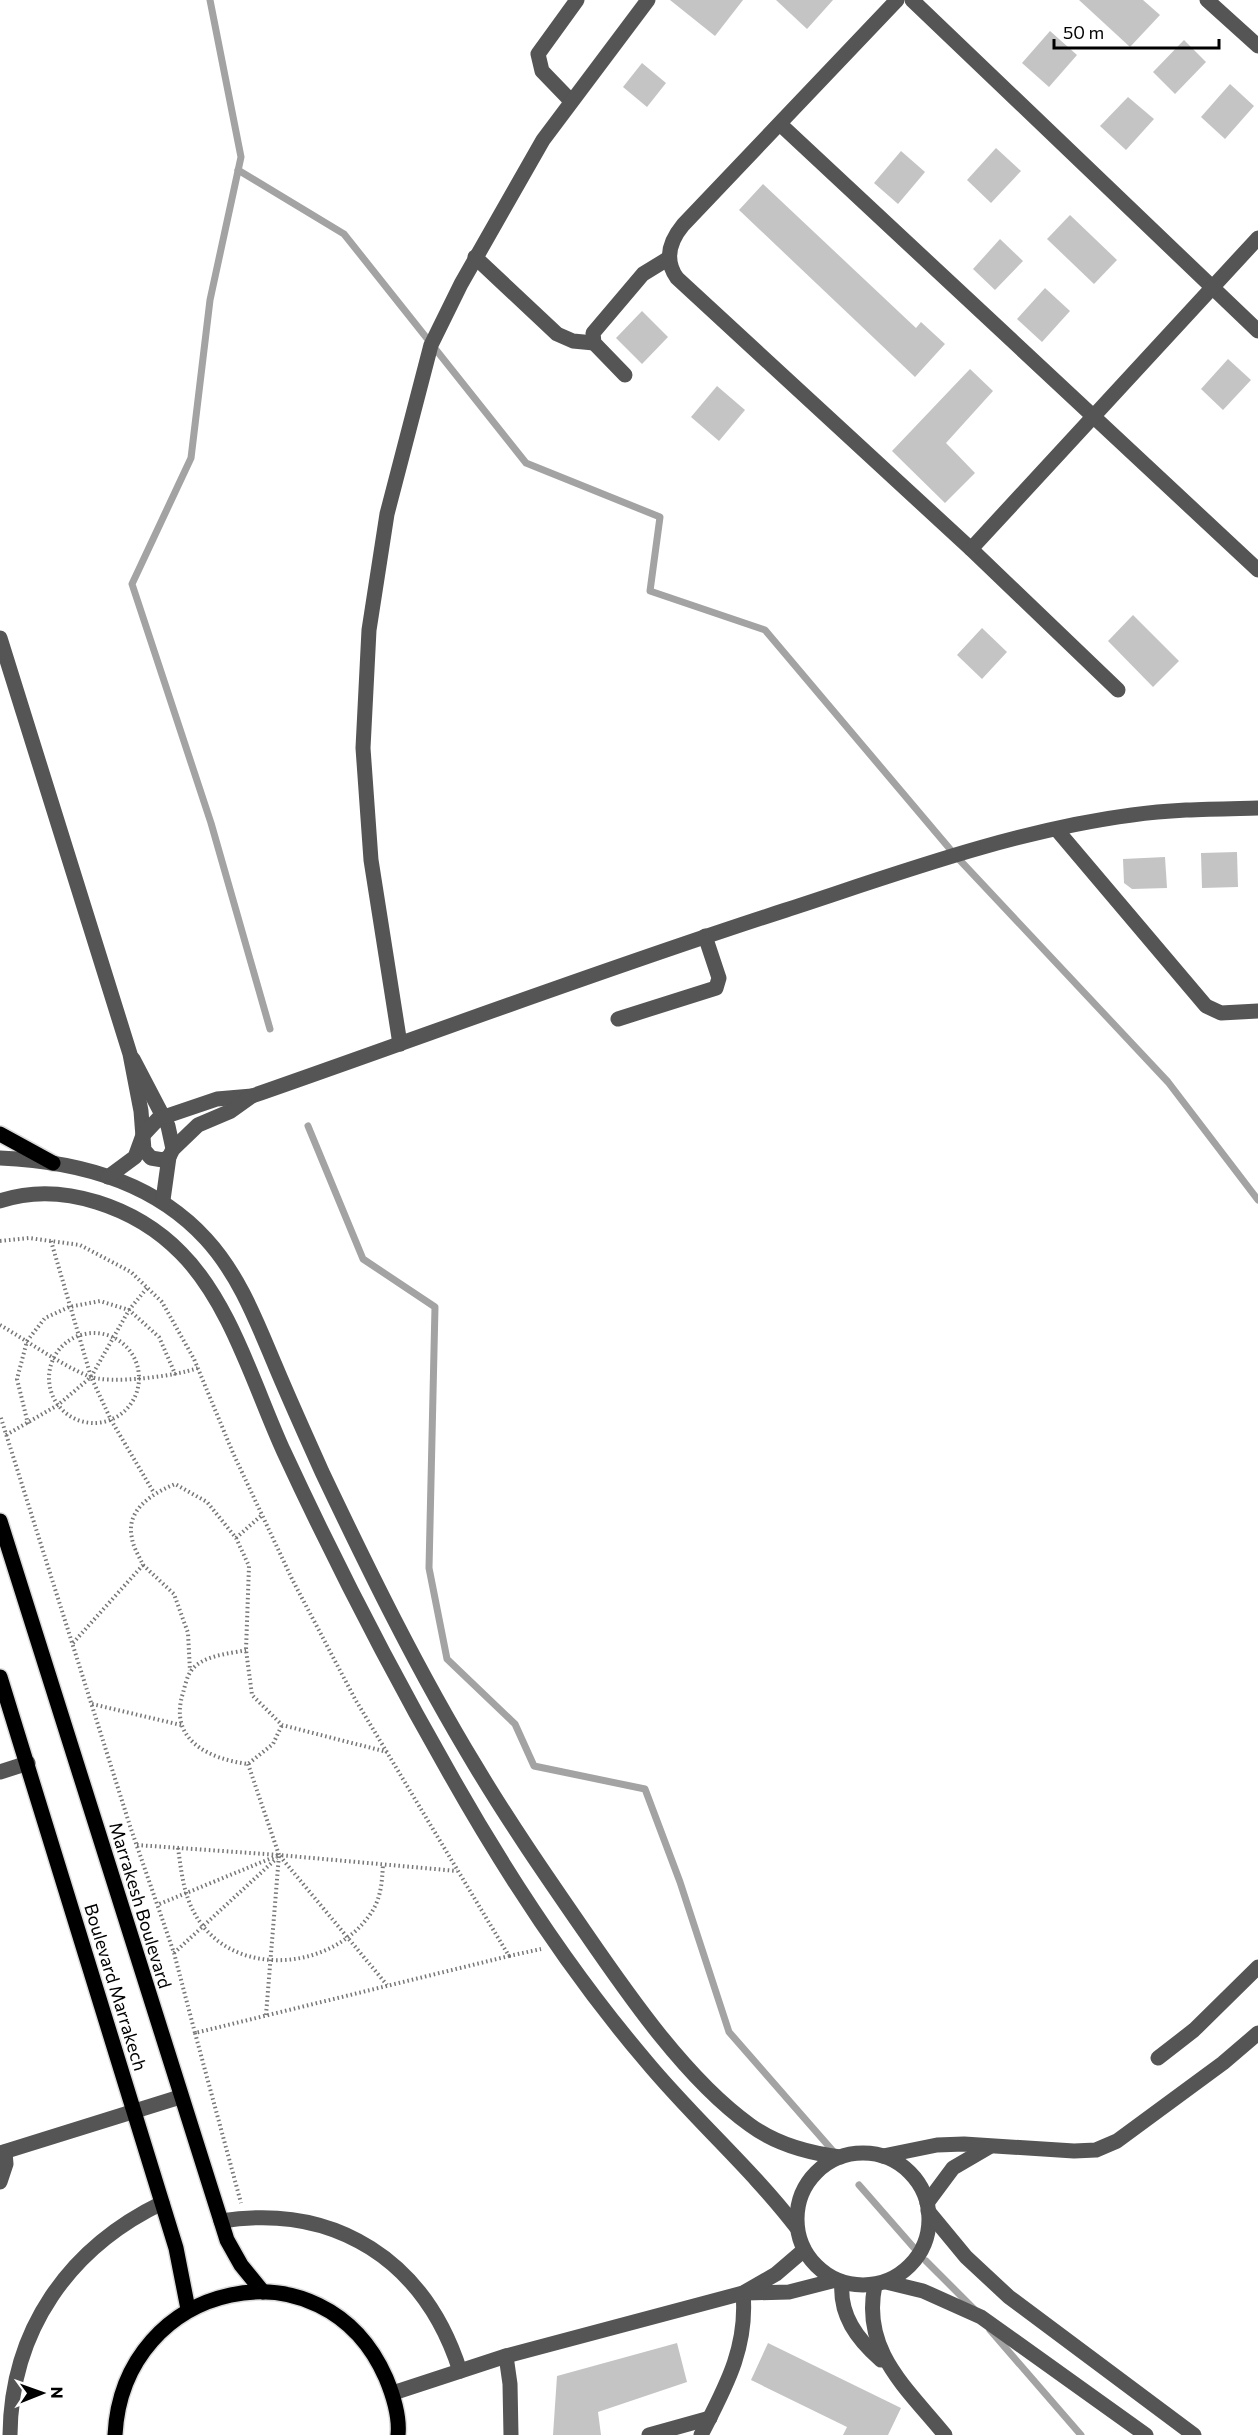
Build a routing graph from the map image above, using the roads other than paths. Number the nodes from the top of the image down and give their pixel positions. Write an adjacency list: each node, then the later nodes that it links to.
1 (577, 0): 7 (street)
2 (648, 0): 7 (street)
3 (897, 0): 8 (street)
4 (912, 0): 12 (street)
5 (1207, 0): 6 (street)
6 (1258, 46)
7 (570, 100): 10 (street)
8 (781, 125): 11 (street); 16 (street)
9 (1258, 238): 12 (street)
10 (476, 257): 14 (street); 26 (street)
11 (669, 258): 14 (street); 17 (street)
12 (1212, 287): 13 (street); 16 (street)
13 (1258, 331)
14 (594, 343): 15 (street)
15 (625, 375)
16 (1094, 417): 17 (street); 18 (street)
17 (971, 549): 20 (street)
18 (1258, 570)
19 (0, 638): 27 (street)
20 (1118, 690)
21 (1258, 808): 22 (street)
22 (1057, 830): 23 (street); 24 (street)
23 (705, 936): 25 (street); 26 (street)
24 (1258, 1011)
25 (618, 1019)
26 (400, 1044): 28 (street)
27 (130, 1054): 29 (street); 31 (street)
28 (252, 1096): 29 (street); 32 (street)
29 (163, 1116): 31 (street); 32 (street)
30 (0, 1134): 34 (main road)
31 (142, 1135): 32 (street); 35 (street)
32 (171, 1153): 36 (street)
33 (0, 1158): 34 (street)
34 (53, 1163): 35 (street)
35 (108, 1177): 36 (street)
36 (163, 1200): 50 (street)
37 (0, 1201): 55 (street)
38 (0, 1521): 45 (main road, Marrakesh Boulevard)
39 (0, 1677): 40 (main road, Boulevard Marrakech)
40 (28, 1763): 41 (street); 46 (main road, Boulevard Marrakech)
41 (0, 1772)
42 (1258, 1967): 44 (street)
43 (1258, 2033): 47 (street)
44 (1158, 2058)
45 (180, 2097): 46 (street); 54 (main road, Marrakesh Boulevard)
46 (134, 2112): 48 (street); 52 (main road, Boulevard Marrakech)
47 (992, 2146): 49 (street); 53 (street)
48 (3, 2153): 51 (street)
49 (884, 2156): 50 (street); 53 (street)
50 (840, 2157): 55 (street)
51 (0, 2182)
52 (162, 2203): 61 (main road, Boulevard Marrakech); 67 (street)
53 (927, 2207): 58 (street); 75 (street)
54 (221, 2221): 59 (main road, Marrakesh Boulevard); 64 (street)
55 (797, 2228): 56 (street)
56 (804, 2250): 57 (street); 60 (street)
57 (839, 2281): 58 (street); 60 (street); 63 (street)
58 (881, 2283): 63 (street); 74 (street)
59 (263, 2292): 61 (main road); 65 (main road)
60 (743, 2293): 62 (street); 66 (street)
61 (188, 2309): 68 (main road)
62 (506, 2356): 64 (street); 70 (street)
63 (890, 2367): 73 (street)
64 (460, 2370): 65 (street)
65 (393, 2393): 69 (main road)
66 (710, 2418): 71 (street); 72 (street)
67 (10, 2435)
68 (115, 2435)
69 (398, 2435)
70 (511, 2435)
71 (649, 2435)
72 (701, 2435)
73 (945, 2435)
74 (1146, 2435)
75 (1194, 2435)

